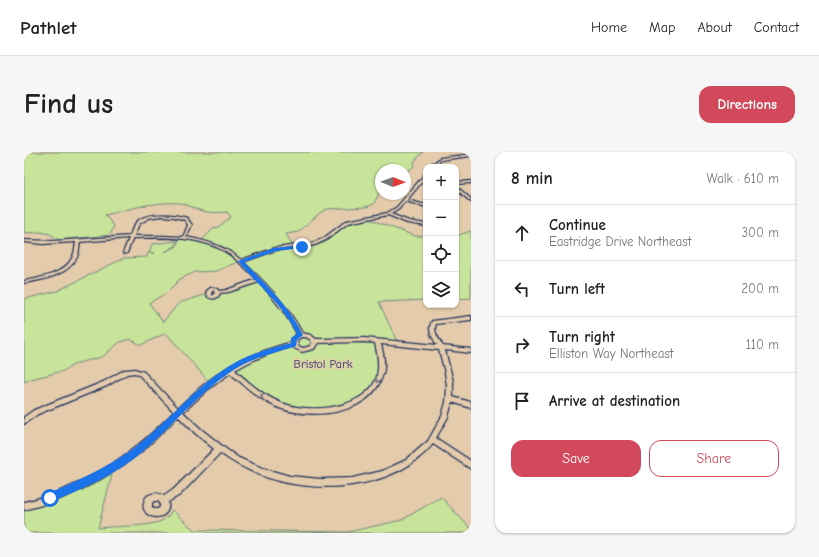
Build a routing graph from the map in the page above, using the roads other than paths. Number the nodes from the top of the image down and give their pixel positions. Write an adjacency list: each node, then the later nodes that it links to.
1 (466, 155): 2 (street); 3 (street); 4 (street)
2 (471, 155)
3 (471, 158)
4 (433, 164)
5 (423, 178): 9 (street)
6 (459, 182): 7 (street)
7 (471, 182)
8 (459, 190): 10 (street)
9 (411, 192)
10 (470, 199)
11 (404, 200): 12 (street); 13 (street)
12 (423, 205)
13 (388, 214): 14 (street); 20 (street)
14 (423, 224)
15 (131, 238): 16 (street); 16 (street); 18 (street); 19 (street)
16 (184, 238): 20 (street)
17 (24, 241): 18 (street)
18 (78, 241): 22 (street)
19 (125, 253)
20 (241, 261): 21 (street)
21 (259, 280): 23 (street); 25 (street)
22 (24, 282)
23 (218, 292)
24 (471, 318): 29 (street)
25 (300, 335): 26 (street); 28 (street)
26 (314, 341): 27 (street); 28 (street)
27 (378, 342): 29 (street); 31 (street, one-way to 31)
28 (294, 344): 31 (street)
29 (442, 349): 30 (street); 32 (street)
30 (471, 351)
31 (230, 369): 34 (street)
32 (450, 399): 33 (street); 36 (street)
33 (471, 405)
34 (180, 411): 35 (street); 37 (street); 40 (street)
35 (26, 419)
36 (433, 440): 37 (street); 38 (street)
37 (219, 449): 39 (street)
38 (471, 465)
39 (164, 500)
40 (24, 506)

